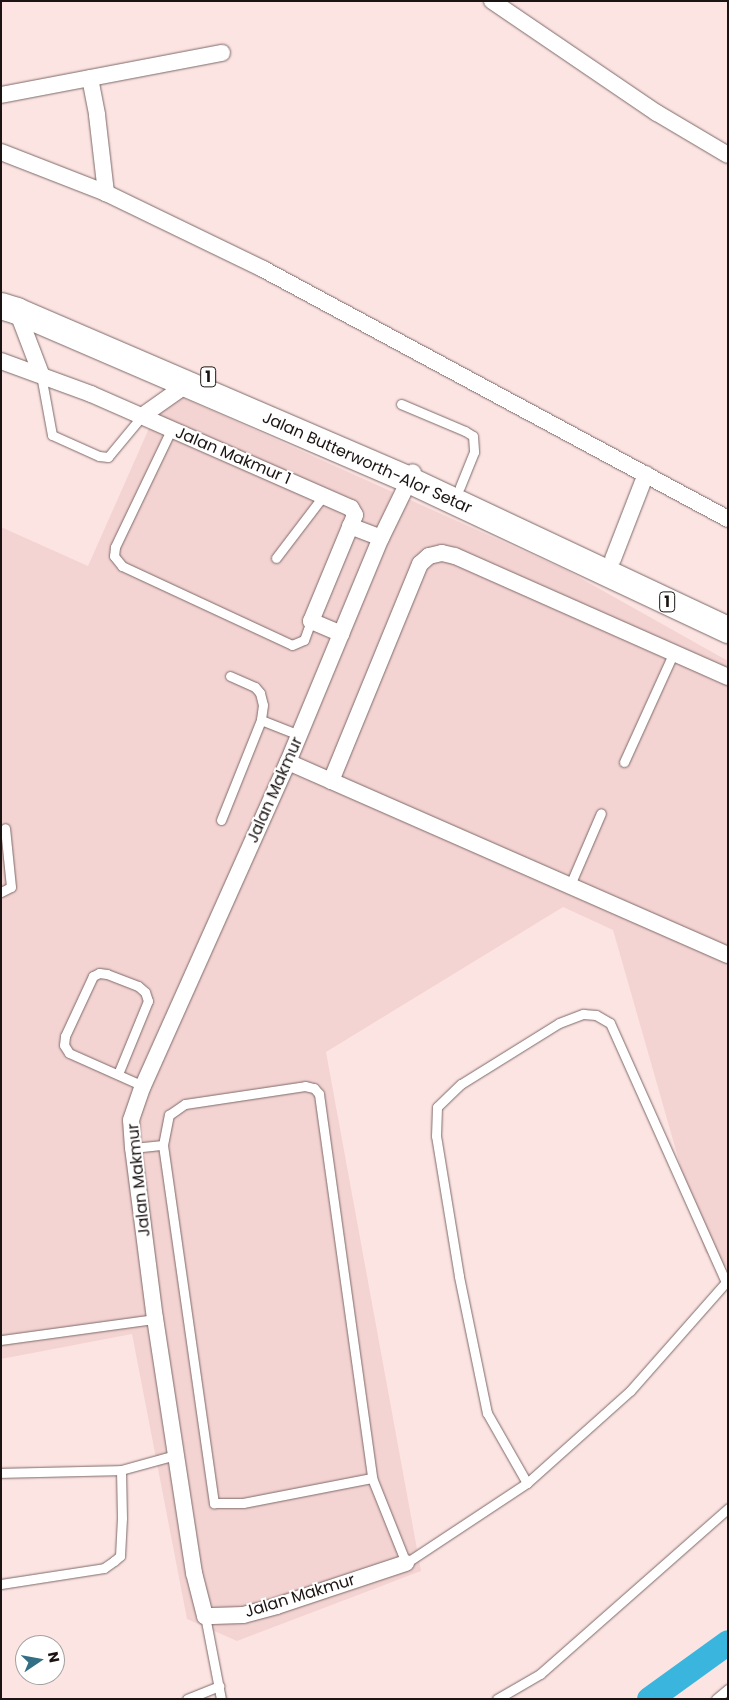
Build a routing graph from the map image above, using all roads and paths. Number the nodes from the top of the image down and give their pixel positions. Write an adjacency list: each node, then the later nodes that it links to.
1 (492, 1): 6 (street)
2 (222, 53): 3 (street)
3 (90, 78): 4 (street); 7 (street)
4 (1, 95)
5 (1, 152): 7 (street)
6 (728, 155)
7 (106, 193): 17 (street)
8 (1, 288): 16 (main road, Jalan Butterworth-Alor Setar / 1)
9 (9, 308): 11 (street); 12 (main road, Jalan Butterworth-Alor Setar / 1)
10 (1, 361): 11 (street, Jalan Makmur 1)
11 (41, 374): 14 (street, Jalan Makmur 1); 14 (lane)
12 (186, 385): 14 (street); 16 (main road, Jalan Butterworth-Alor Setar / 1)
13 (401, 404): 18 (lane)
14 (142, 416): 15 (street, Jalan Makmur 1)
15 (171, 430): 19 (street, Jalan Makmur 1); 26 (lane)
16 (412, 474): 18 (main road, Jalan Butterworth-Alor Setar / 1); 22 (street, Jalan Makmur); 27 (main road, Jalan Butterworth-Alor Setar / 1)
17 (646, 474): 20 (street); 24 (street)
18 (460, 488): 24 (main road, Jalan Butterworth-Alor Setar / 1)
19 (324, 495): 21 (street, Jalan Makmur 1); 23 (lane)
20 (728, 519)
21 (350, 526): 22 (street); 26 (street)
22 (381, 538): 28 (street, Jalan Makmur)
23 (276, 558)
24 (613, 559): 25 (main road, Jalan Butterworth-Alor Setar / 1)
25 (728, 612)
26 (311, 621): 28 (street)
27 (728, 630)
28 (341, 634): 33 (street, Jalan Makmur)
29 (673, 654): 31 (street); 35 (lane); 36 (street)
30 (230, 676): 32 (lane)
31 (728, 677)
32 (260, 720): 33 (lane); 38 (lane)
33 (299, 736): 34 (street, Jalan Makmur)
34 (288, 762): 36 (street); 44 (street, Jalan Makmur)
35 (624, 762)
36 (331, 781): 40 (street)
37 (601, 814): 40 (lane)
38 (221, 820)
39 (6, 828): 41 (lane)
40 (570, 885): 42 (street)
41 (1, 892)
42 (728, 955)
43 (118, 1074): 43 (lane); 44 (lane)
44 (143, 1086): 46 (street, Jalan Makmur)
45 (163, 1145): 46 (lane); 53 (lane); 53 (lane)
46 (132, 1148): 48 (street, Jalan Makmur)
47 (727, 1281): 54 (lane); 54 (lane)
48 (155, 1318): 49 (lane); 50 (street, Jalan Makmur)
49 (1, 1340)
50 (176, 1455): 51 (lane); 58 (street, Jalan Makmur)
51 (121, 1470): 52 (lane); 57 (lane)
52 (1, 1473)
53 (372, 1478): 56 (lane)
54 (527, 1483): 56 (lane)
55 (728, 1508): 63 (lane)
56 (406, 1563): 58 (street, Jalan Makmur)
57 (1, 1584)
58 (205, 1616): 59 (lane)
59 (219, 1686): 61 (lane); 62 (lane)
60 (728, 1688): 64 (lane)
61 (187, 1699)
62 (221, 1699)
63 (497, 1699)
64 (716, 1699)

